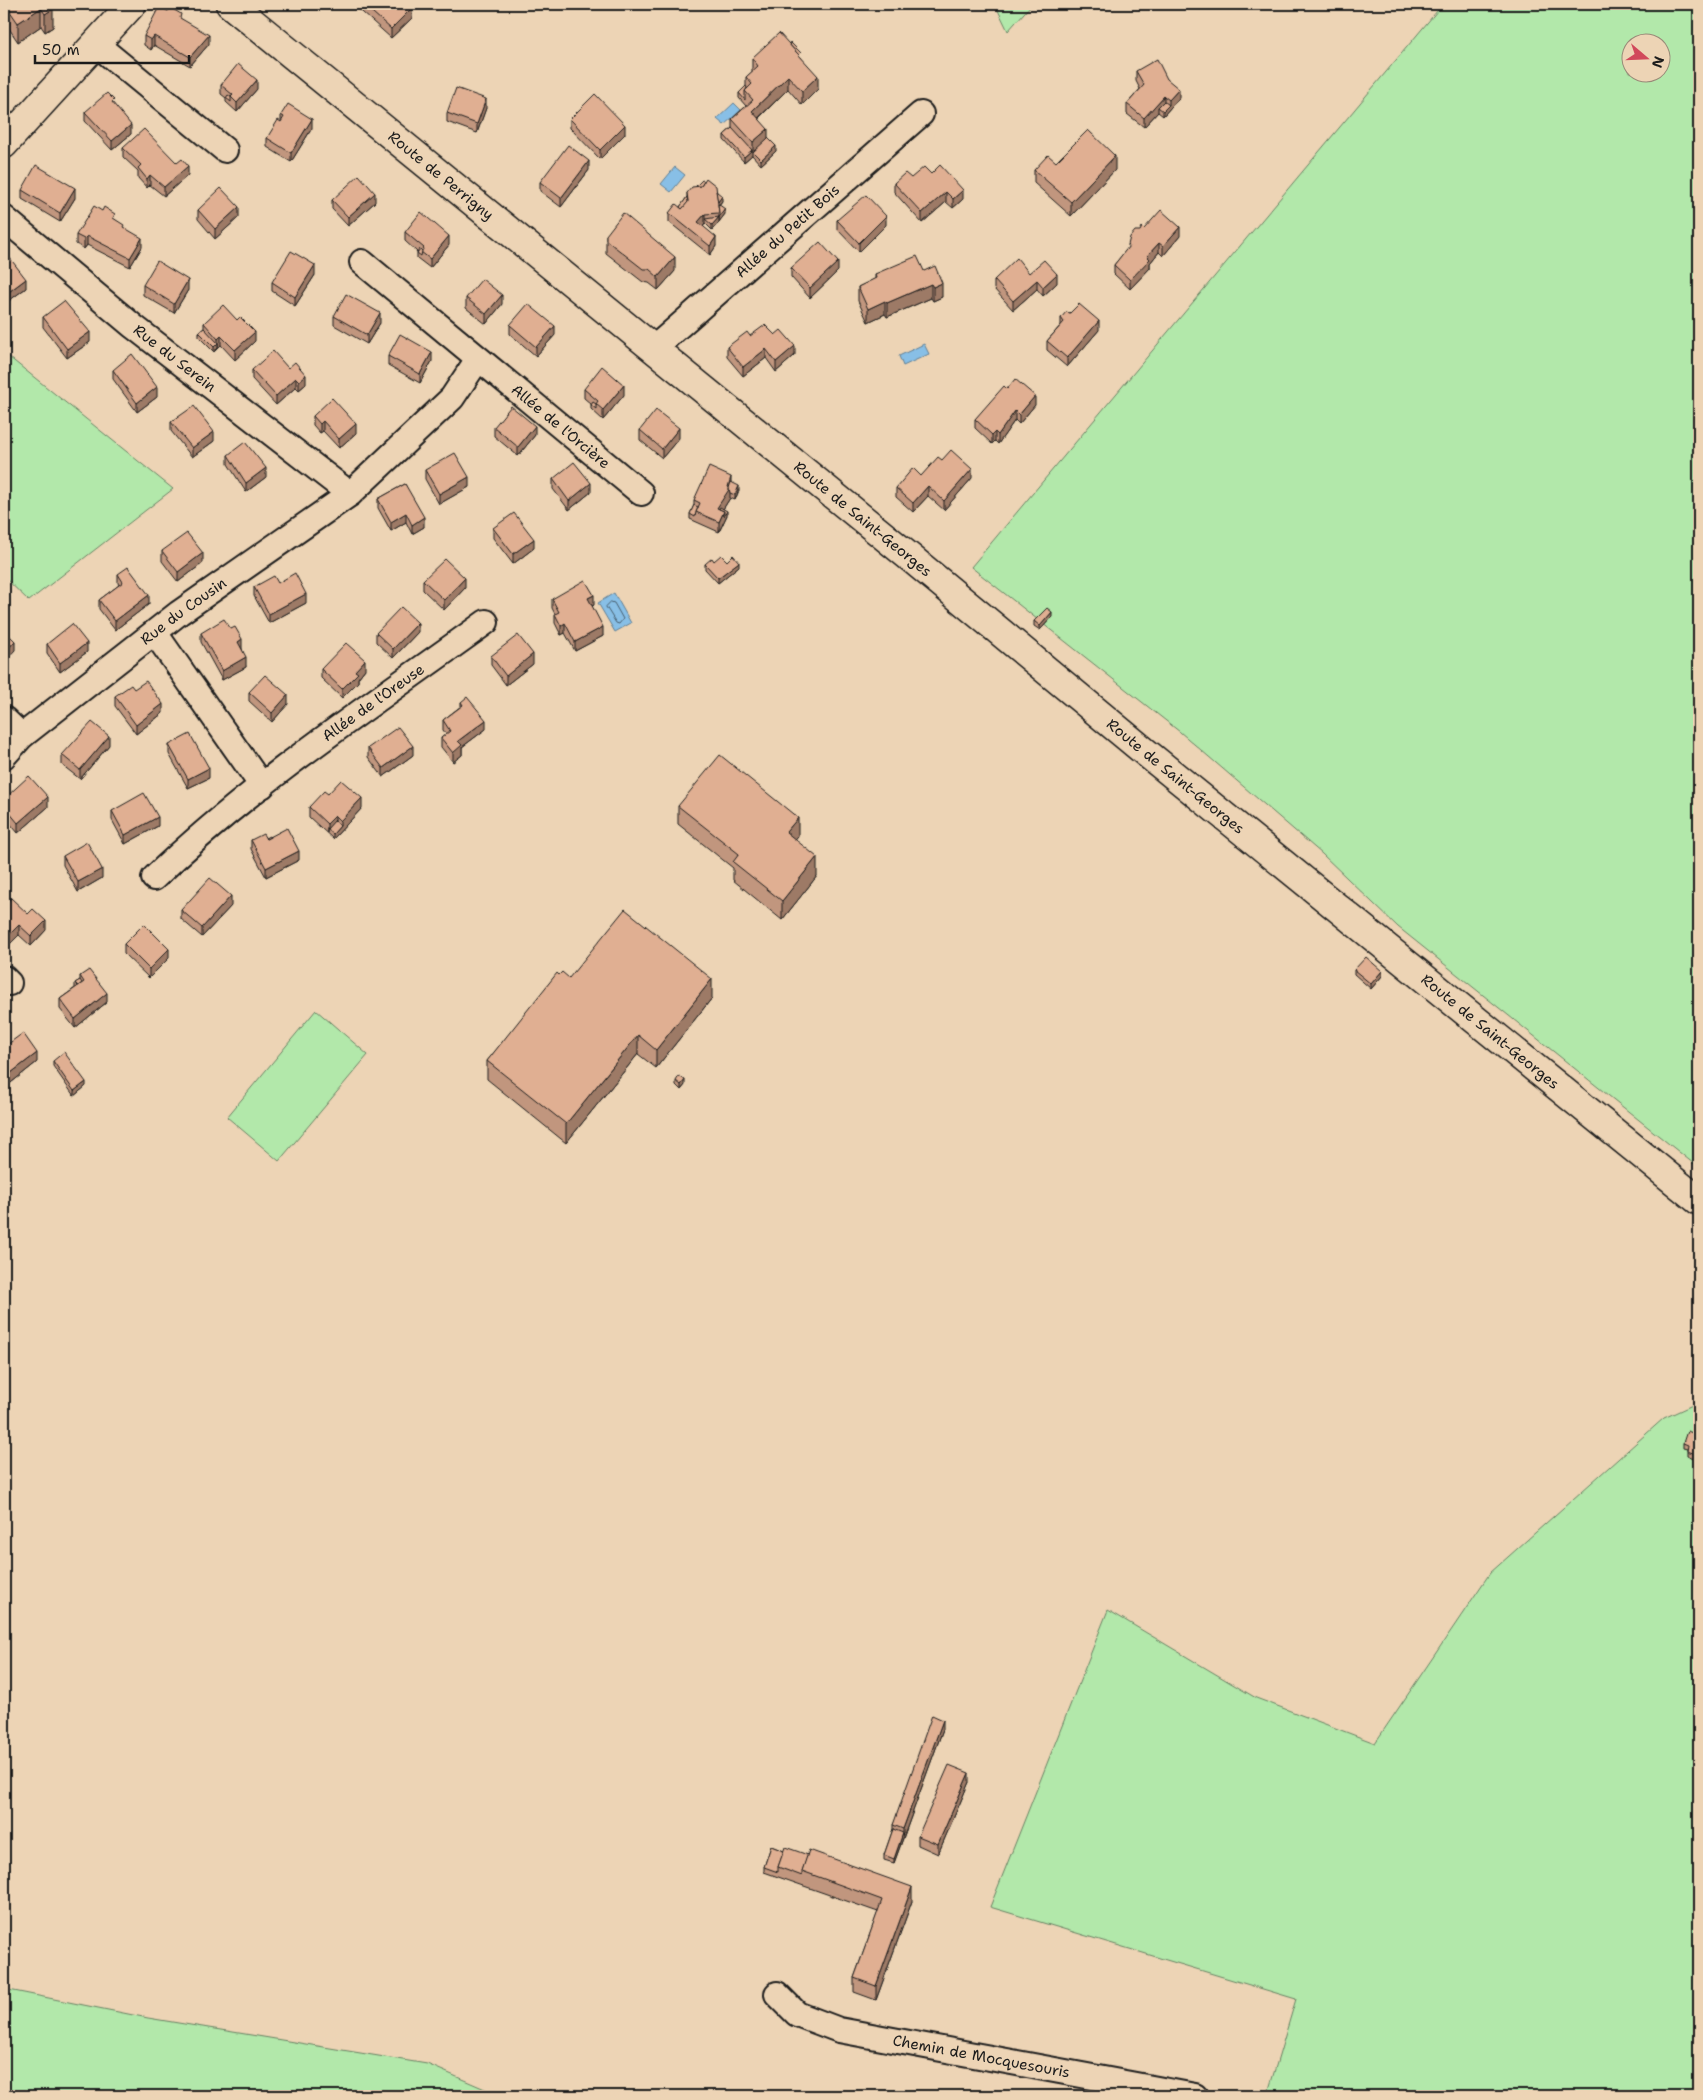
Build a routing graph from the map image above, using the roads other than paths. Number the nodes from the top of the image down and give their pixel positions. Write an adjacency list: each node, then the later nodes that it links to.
1 (132, 4): 3 (main road)
2 (230, 4): 9 (main road, Route de Perrigny)
3 (96, 44): 5 (main road); 6 (street)
4 (921, 114): 9 (street, Allée du Petit Bois)
5 (4, 144)
6 (226, 150)
7 (4, 218): 12 (street, Rue du Serein)
8 (362, 262): 10 (street, Allée de l'Orcière)
9 (653, 349): 20 (main road, Route de Saint-Georges)
10 (478, 359): 11 (street, Allée de l'Orcière); 12 (street)
11 (641, 492)
12 (350, 494): 14 (street, Rue du Cousin)
13 (486, 622): 18 (street, Allée de l'Oreuse)
14 (156, 633): 16 (street, Rue du Cousin); 18 (street)
15 (4, 719): 16 (street)
16 (22, 736): 17 (street, Rue du Cousin)
17 (4, 756)
18 (262, 786): 19 (street, Allée de l'Oreuse)
19 (154, 878)
20 (1699, 1201)
21 (777, 1994): 22 (street, Chemin de Mocquesouris)
22 (1195, 2096)

